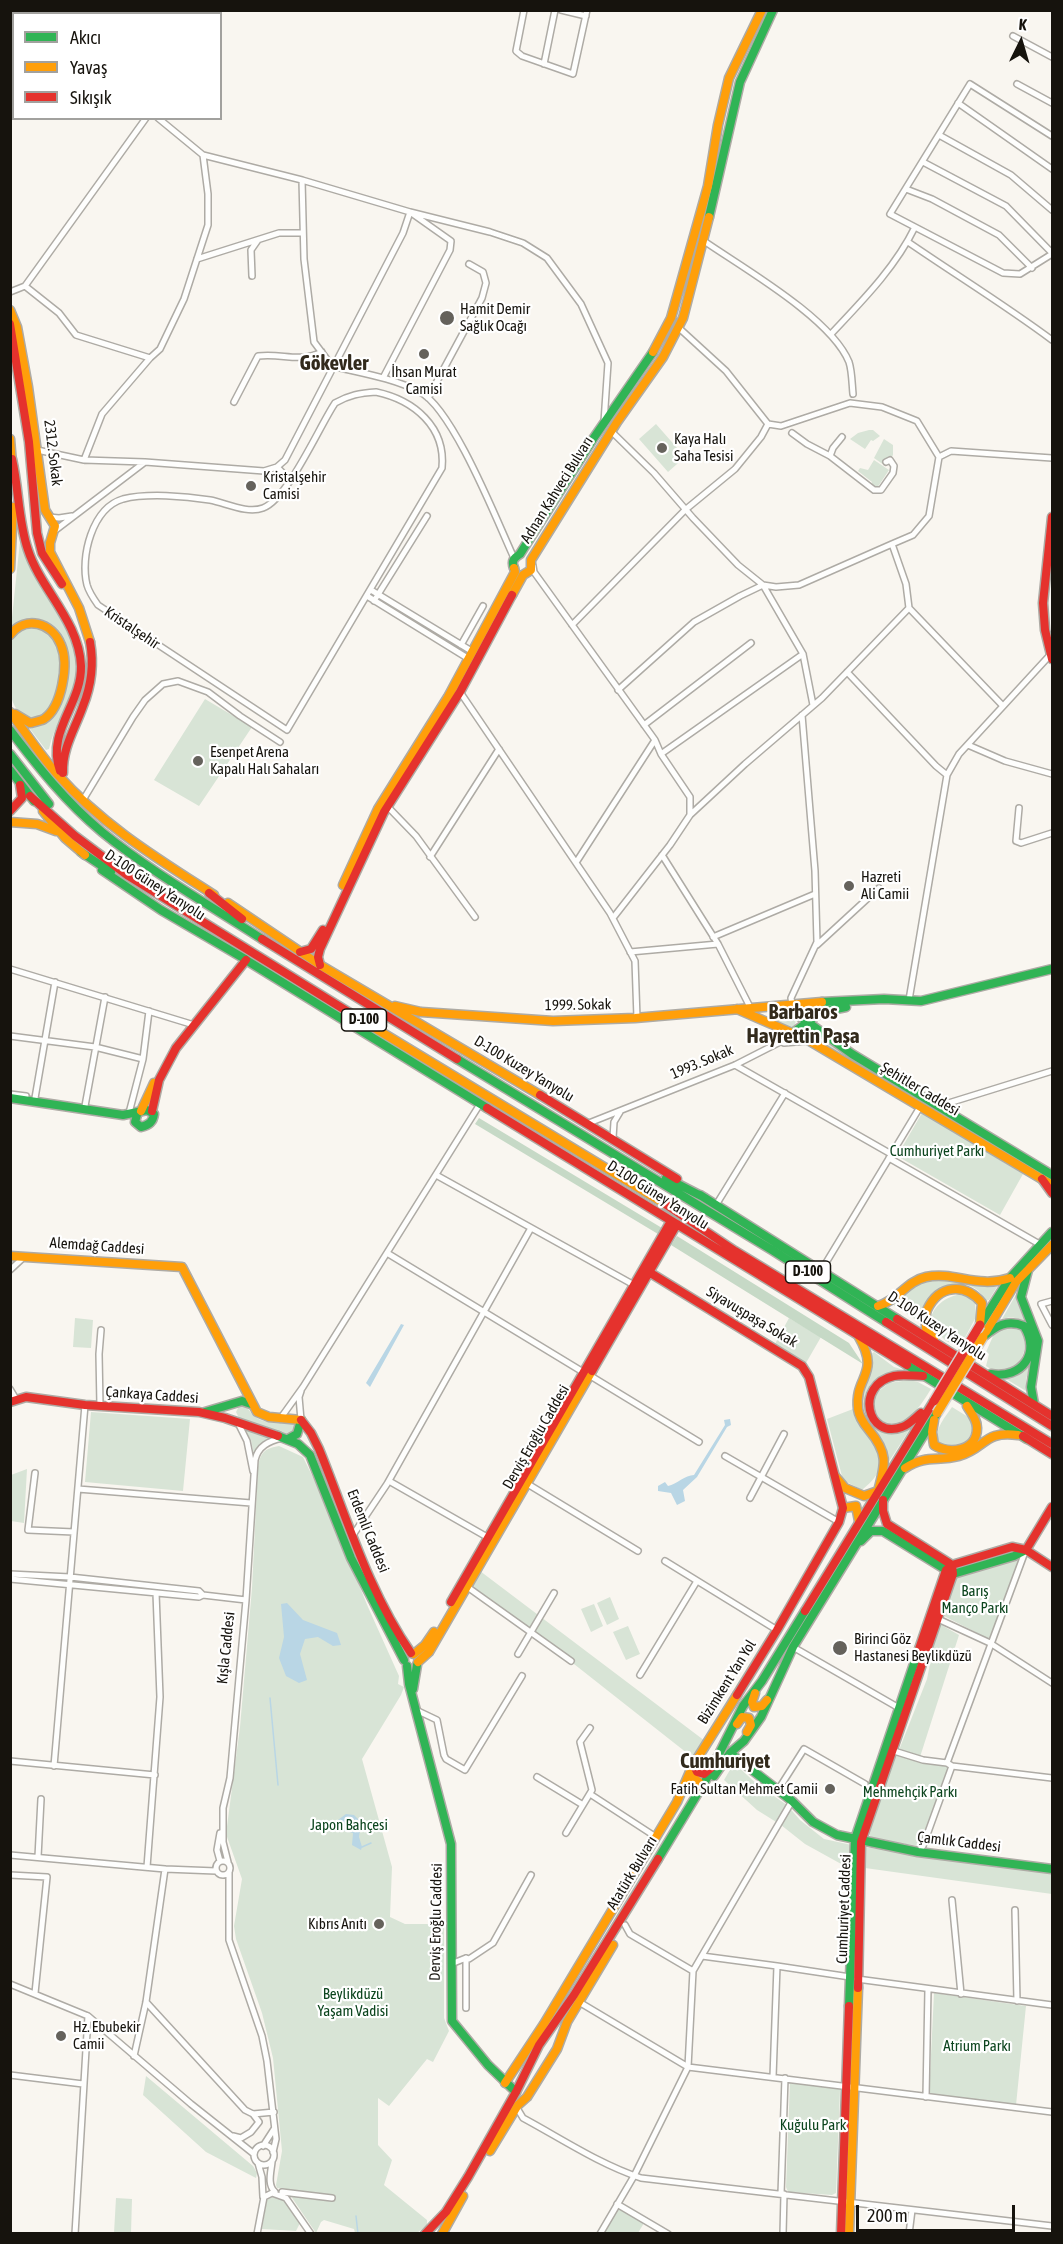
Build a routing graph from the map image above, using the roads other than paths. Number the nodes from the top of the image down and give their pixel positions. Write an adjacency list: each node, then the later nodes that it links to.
1 (524, 10): 9 (street)
2 (555, 10): 9 (street)
3 (561, 10): 6 (street)
4 (762, 10): 48 (main road, Adnan Kahveci Bulvarı)
5 (773, 10): 27 (main road, Adnan Kahveci Bulvarı)
6 (586, 13): 9 (street)
7 (1013, 36): 8 (street)
8 (1053, 57)
9 (544, 64)
10 (1017, 84): 12 (street)
11 (958, 103): 15 (street); 16 (street); 19 (street)
12 (1053, 103)
13 (145, 120): 34 (street)
14 (160, 120): 17 (street)
15 (939, 135): 18 (street); 22 (street)
16 (1053, 136)
17 (203, 155): 20 (street); 30 (street)
18 (923, 162): 21 (street); 29 (street)
19 (1053, 169)
20 (302, 180): 23 (street); 25 (street)
21 (906, 189): 24 (street); 32 (street)
22 (1053, 210)
23 (410, 212): 43 (street); 44 (street); 48 (street)
24 (915, 227): 28 (street); 32 (street)
25 (303, 234): 26 (street); 41 (street)
26 (259, 239): 30 (street); 33 (street)
27 (704, 241): 38 (main road, Adnan Kahveci Bulvarı); 39 (street)
28 (908, 242): 39 (street); 40 (street)
29 (1053, 254): 32 (street)
30 (197, 259): 42 (street)
31 (469, 264): 46 (street)
32 (1032, 268)
33 (252, 276)
34 (25, 286): 35 (street); 42 (street)
35 (10, 292)
36 (10, 310): 54 (main road, 2312. Sokak)
37 (10, 324): 69 (main road, 2312. Sokak)
38 (679, 327): 49 (street); 50 (main road, Adnan Kahveci Bulvarı)
39 (831, 334): 45 (street)
40 (1053, 340)
41 (322, 352): 43 (street); 47 (street)
42 (150, 358): 59 (street)
43 (332, 366): 44 (street); 62 (street)
44 (383, 378): 46 (street)
45 (853, 394)
46 (428, 398): 72 (street)
47 (234, 402)
48 (604, 423): 50 (main road); 72 (main road, Adnan Kahveci Bulvarı)
49 (768, 424): 56 (street); 64 (street)
50 (611, 431): 64 (street); 73 (main road, Adnan Kahveci Bulvarı)
51 (792, 433): 55 (street)
52 (842, 437): 55 (street)
53 (10, 439): 58 (main road)
54 (36, 450): 59 (street); 67 (main road, 2312. Sokak)
55 (830, 456): 61 (street)
56 (939, 457): 57 (street); 71 (street)
57 (1053, 458)
58 (12, 459): 74 (main road); 114 (main road)
59 (84, 460): 60 (street)
60 (145, 462): 62 (street); 65 (street)
61 (886, 462)
62 (277, 467): 63 (street)
63 (291, 480): 77 (street, Kristalşehir); 80 (street, Kristalşehir)
64 (685, 510): 76 (street); 86 (street)
65 (74, 515): 67 (street); 70 (street)
66 (427, 516): 79 (street)
67 (48, 517): 69 (main road); 70 (main road, 2312. Sokak)
68 (1053, 518): 94 (main road)
69 (36, 527): 70 (main road); 78 (main road, 2312. Sokak)
70 (53, 533): 78 (main road, 2312. Sokak)
71 (892, 544): 76 (street); 83 (street)
72 (517, 556): 73 (main road); 75 (main road, Adnan Kahveci Bulvarı)
73 (532, 563): 75 (main road, Adnan Kahveci Bulvarı); 86 (street)
74 (10, 569)
75 (519, 574): 95 (main road, Adnan Kahveci Bulvarı); 97 (main road, Adnan Kahveci Bulvarı)
76 (763, 585): 93 (street); 98 (street)
77 (371, 590): 79 (street); 80 (street, Kristalşehir)
78 (71, 593): 114 (main road, 2312. Sokak)
79 (378, 594): 81 (street); 84 (street)
80 (367, 596): 81 (street)
81 (374, 601): 85 (street)
82 (483, 606): 90 (street)
83 (909, 608): 96 (street); 100 (street)
84 (406, 612): 85 (street); 87 (street)
85 (402, 618): 88 (street)
86 (572, 625): 98 (street)
87 (432, 627): 88 (street); 90 (street)
88 (428, 634): 92 (street)
89 (10, 635): 101 (main road)
90 (460, 644): 92 (street); 95 (street)
91 (751, 644): 103 (street)
92 (455, 650): 95 (street)
93 (803, 654): 99 (street); 110 (street)
94 (1052, 655): 100 (street)
95 (471, 656): 97 (main road, Adnan Kahveci Bulvarı)
96 (847, 672): 99 (street); 113 (street)
97 (456, 690): 108 (street); 117 (main road, Adnan Kahveci Bulvarı)
98 (618, 690): 103 (street)
99 (813, 705): 102 (street)
100 (1003, 706): 107 (street)
101 (10, 711): 114 (main road, D-100 Kuzey Yanyolu)
102 (802, 715): 120 (street); 130 (street)
103 (644, 726): 105 (street)
104 (10, 730): 142 (main road, D-100)
105 (656, 740): 110 (street); 127 (street)
106 (280, 742): 116 (street)
107 (968, 745): 112 (street); 113 (street)
108 (499, 749): 126 (street); 127 (street)
109 (10, 754): 124 (main road, D-100)
110 (661, 754): 120 (street)
111 (13, 774): 115 (main road, D-100 Güney Yanyolu); 119 (main road)
112 (1053, 774)
113 (947, 775): 145 (street)
114 (67, 784): 116 (main road, D-100 Kuzey Yanyolu)
115 (30, 796): 123 (main road, D-100 Güney Yanyolu); 124 (main road)
116 (83, 800): 129 (main road, D-100 Kuzey Yanyolu)
117 (385, 804): 126 (street); 136 (main road, Adnan Kahveci Bulvarı); 139 (main road, Adnan Kahveci Bulvarı)
118 (1019, 808): 122 (street)
119 (10, 811)
120 (690, 815): 125 (street)
121 (10, 822): 123 (main road)
122 (1053, 833)
123 (65, 838): 124 (main road, D-100 Güney Yanyolu)
124 (83, 848): 138 (main road, D-100 Güney Yanyolu); 184 (main road, D-100)
125 (662, 855): 132 (street); 133 (street)
126 (430, 857): 131 (street)
127 (577, 861): 132 (street)
128 (879, 888): 135 (street)
129 (209, 893): 136 (main road, D-100 Kuzey Yanyolu); 142 (main road)
130 (815, 894): 133 (street); 135 (street)
131 (475, 917)
132 (613, 918): 137 (street)
133 (713, 937): 134 (street)
134 (718, 944): 137 (street); 149 (street)
135 (816, 946): 147 (street)
136 (300, 952): 139 (main road, D-100 Kuzey Yanyolu)
137 (630, 952): 153 (street)
138 (244, 962): 155 (main road); 171 (main road, D-100 Güney Yanyolu)
139 (320, 965): 146 (main road, D-100 Kuzey Yanyolu)
140 (10, 969): 143 (street)
141 (1053, 969): 145 (main road)
142 (327, 981): 178 (main road, D-100)
143 (55, 982): 144 (street); 160 (street)
144 (105, 997): 151 (street); 163 (street)
145 (909, 1000): 147 (main road); 152 (main road)
146 (387, 1003): 153 (main road, 1999. Sokak); 179 (main road, D-100 Kuzey Yanyolu)
147 (792, 1004): 148 (main road)
148 (775, 1006): 149 (main road, 1999. Sokak); 154 (main road, Şehitler Caddesi); 156 (main road)
149 (750, 1007): 150 (main road, 1999. Sokak)
150 (737, 1008): 153 (main road, 1999. Sokak); 156 (main road, Şehitler Caddesi)
151 (149, 1011): 155 (street); 164 (street)
152 (818, 1013): 154 (main road); 157 (main road)
153 (637, 1018)
154 (805, 1021): 157 (main road, Şehitler Caddesi); 158 (main road)
155 (192, 1024): 175 (main road); 177 (main road)
156 (771, 1024): 158 (main road, Şehitler Caddesi); 162 (street)
157 (822, 1033): 173 (main road, Şehitler Caddesi)
158 (793, 1034): 161 (main road, Şehitler Caddesi); 162 (street, 1993. Sokak)
159 (10, 1036): 160 (street)
160 (45, 1040): 163 (street); 169 (street)
161 (809, 1041): 162 (street); 174 (main road, Şehitler Caddesi)
162 (776, 1044): 165 (street, 1993. Sokak)
163 (95, 1047): 164 (street); 172 (street)
164 (143, 1059): 177 (street)
165 (735, 1065): 167 (street); 176 (street, 1993. Sokak)
166 (1053, 1071): 173 (street)
167 (785, 1093): 181 (street); 191 (street)
168 (10, 1096): 169 (street); 177 (main road)
169 (35, 1098): 172 (street)
170 (10, 1104): 177 (main road)
171 (480, 1104): 185 (street); 192 (main road, D-100 Güney Yanyolu)
172 (85, 1106): 177 (street)
173 (939, 1106): 182 (main road, Şehitler Caddesi)
174 (921, 1107): 181 (street); 187 (main road, Şehitler Caddesi)
175 (152, 1112): 177 (main road); 177 (main road)
176 (620, 1112): 179 (street, 1993. Sokak); 180 (street)
177 (135, 1116)
178 (561, 1122): 190 (main road); 235 (main road, D-100)
179 (588, 1124): 180 (main road, D-100 Kuzey Yanyolu)
180 (613, 1138): 190 (main road, D-100 Kuzey Yanyolu)
181 (890, 1156): 196 (street); 204 (street)
182 (1036, 1166): 183 (main road); 186 (main road, Şehitler Caddesi)
183 (1053, 1169)
184 (616, 1174): 197 (main road); 240 (main road, D-100)
185 (436, 1175): 194 (street); 198 (street)
186 (1053, 1175)
187 (1042, 1179): 188 (main road, Şehitler Caddesi); 189 (main road)
188 (1053, 1185)
189 (1053, 1193)
190 (705, 1198): 191 (main road, D-100 Kuzey Yanyolu)
191 (716, 1205): 204 (main road, D-100 Kuzey Yanyolu)
192 (674, 1222): 197 (main road, D-100 Güney Yanyolu); 202 (main road, Derviş Eroğlu Caddesi)
193 (1053, 1226): 195 (main road)
194 (531, 1228): 206 (street); 209 (street)
195 (1051, 1238): 196 (main road); 203 (main road)
196 (1041, 1245): 205 (main road)
197 (723, 1252): 213 (main road, D-100 Güney Yanyolu)
198 (387, 1253): 209 (street); 219 (street)
199 (10, 1256): 200 (main road, Alemdağ Caddesi)
200 (25, 1257): 201 (street); 225 (main road, Alemdağ Caddesi)
201 (10, 1270)
202 (646, 1270): 206 (main road, Derviş Eroğlu Caddesi); 246 (main road, Siyavuşpaşa Sokak)
203 (1028, 1270): 214 (main road); 226 (main road)
204 (822, 1271): 208 (main road, D-100 Kuzey Yanyolu)
205 (1010, 1278): 208 (main road); 210 (main road)
206 (637, 1286): 217 (main road, Derviş Eroğlu Caddesi)
207 (1053, 1301): 211 (street)
208 (878, 1306): 215 (main road, D-100 Kuzey Yanyolu)
209 (484, 1313): 217 (street); 248 (street)
210 (980, 1325): 215 (main road); 223 (main road, bridge)
211 (1053, 1325)
212 (101, 1330): 228 (street)
213 (856, 1333): 218 (main road, D-100 Güney Yanyolu); 251 (main road)
214 (983, 1337): 216 (main road); 230 (main road, bridge)
215 (942, 1346): 216 (main road, D-100 Kuzey Yanyolu)
216 (977, 1369): 226 (main road, D-100 Kuzey Yanyolu)
217 (586, 1373): 239 (street); 249 (main road, Derviş Eroğlu Caddesi)
218 (929, 1377): 221 (main road, D-100 Güney Yanyolu); 223 (main road)
219 (303, 1386): 232 (street); 233 (street)
220 (10, 1389): 222 (street)
221 (960, 1397): 230 (main road); 237 (main road, D-100 Güney Yanyolu)
222 (14, 1400): 227 (main road, Çankaya Caddesi)
223 (934, 1401): 251 (main road)
224 (237, 1402): 225 (main road); 229 (main road); 234 (main road)
225 (251, 1404): 232 (main road)
226 (1034, 1404): 231 (main road, D-100 Kuzey Yanyolu)
227 (85, 1405): 228 (main road, Çankaya Caddesi); 250 (street)
228 (100, 1406): 229 (main road, Çankaya Caddesi)
229 (199, 1412): 234 (main road, Çankaya Caddesi)
230 (937, 1413): 243 (main road)
231 (1053, 1416)
232 (280, 1419): 233 (main road)
233 (301, 1420): 238 (main road); 259 (main road, Erdemli Caddesi)
234 (236, 1421): 238 (main road, Çankaya Caddesi); 245 (street)
235 (1053, 1426)
236 (784, 1434): 247 (street)
237 (1023, 1436): 242 (main road, D-100 Güney Yanyolu); 243 (main road)
238 (288, 1439): 245 (street); 283 (main road, Erdemli Caddesi)
239 (699, 1442)
240 (1053, 1444)
241 (725, 1456): 247 (street)
242 (1053, 1456)
243 (900, 1471): 251 (main road)
244 (35, 1473): 258 (street)
245 (254, 1476): 253 (street, Kışla Caddesi)
246 (835, 1476): 251 (main road); 254 (main road, Bizimkent Yan Yol)
247 (760, 1477): 252 (street); 256 (street)
248 (389, 1480): 259 (street); 260 (street)
249 (523, 1482): 260 (main road, Derviş Eroğlu Caddesi); 262 (street)
250 (78, 1490): 253 (street); 258 (street)
251 (880, 1495): 257 (main road, Atatürk Bulvarı); 265 (main road); 266 (main road)
252 (750, 1498)
253 (251, 1503): 276 (street, Kışla Caddesi)
254 (843, 1508): 256 (main road, Bizimkent Yan Yol); 257 (main road)
255 (1052, 1508): 261 (main road)
256 (839, 1522): 278 (main road, Bizimkent Yan Yol)
257 (859, 1523): 287 (main road, Atatürk Bulvarı)
258 (74, 1532): 268 (street)
259 (352, 1535): 283 (main road, Erdemli Caddesi)
260 (490, 1539): 272 (main road, Derviş Eroğlu Caddesi)
261 (1026, 1550): 264 (main road); 266 (main road); 280 (street)
262 (638, 1551)
263 (665, 1561): 270 (street)
264 (1053, 1567)
265 (839, 1569): 266 (main road); 281 (main road, Atatürk Bulvarı)
266 (950, 1570): 277 (main road, Cumhuriyet Caddesi)
267 (10, 1574): 268 (street)
268 (70, 1577): 271 (street); 275 (street)
269 (10, 1579): 271 (street)
270 (697, 1581): 278 (street); 285 (street)
271 (69, 1585): 273 (street); 299 (street)
272 (463, 1585): 279 (street); 283 (main road, Derviş Eroğlu Caddesi)
273 (156, 1593): 275 (street); 301 (street)
274 (554, 1593): 279 (street)
275 (203, 1595): 276 (street)
276 (246, 1600): 312 (street, Kışla Caddesi)
277 (934, 1617): 280 (street); 291 (main road, Cumhuriyet Caddesi)
278 (777, 1630): 297 (main road, Bizimkent Yan Yol)
279 (531, 1633): 282 (street); 284 (street)
280 (990, 1643): 288 (street); 298 (street)
281 (793, 1647): 289 (main road, Atatürk Bulvarı); 291 (street)
282 (518, 1654)
283 (412, 1660): 290 (main road, Derviş Eroğlu Caddesi)
284 (571, 1661)
285 (640, 1675)
286 (522, 1676): 290 (street)
287 (762, 1681): 289 (main road); 293 (main road, Atatürk Bulvarı)
288 (1053, 1683)
289 (772, 1693): 295 (main road, Atatürk Bulvarı)
290 (416, 1710): 333 (main road, Derviş Eroğlu Caddesi)
291 (903, 1711): 294 (main road, Cumhuriyet Caddesi); 315 (main road, Cumhuriyet Caddesi)
292 (590, 1728): 307 (street)
293 (727, 1739): 295 (main road); 300 (main road, Atatürk Bulvarı)
294 (894, 1751): 298 (street); 315 (main road, Cumhuriyet Caddesi)
295 (732, 1752): 306 (main road, Çamlık Caddesi); 330 (main road, Atatürk Bulvarı)
296 (10, 1761): 299 (street)
297 (696, 1761): 300 (main road); 304 (main road, Bizimkent Yan Yol)
298 (950, 1764): 303 (street); 316 (street)
299 (54, 1766): 301 (street)
300 (713, 1766): 311 (main road, Atatürk Bulvarı)
301 (155, 1775): 321 (street)
302 (537, 1777): 310 (street)
303 (1053, 1778)
304 (687, 1779): 311 (main road); 314 (main road, Bizimkent Yan Yol)
305 (865, 1784): 306 (street)
306 (778, 1790): 309 (main road, Çamlık Caddesi)
307 (590, 1794): 310 (street); 314 (street)
308 (41, 1799): 318 (street)
309 (792, 1801): 315 (main road, Çamlık Caddesi); 331 (street)
310 (583, 1805): 313 (street)
311 (684, 1816): 347 (main road, Atatürk Bulvarı)
312 (222, 1822): 319 (street, Kışla Caddesi); 320 (street)
313 (566, 1833)
314 (656, 1837): 355 (main road, Bizimkent Yan Yol)
315 (858, 1840): 316 (main road, Çamlık Caddesi); 336 (main road, Cumhuriyet Caddesi)
316 (918, 1852): 323 (main road, Çamlık Caddesi)
317 (10, 1854): 318 (street)
318 (38, 1857): 321 (street)
319 (220, 1861): 320 (street); 324 (street)
320 (228, 1862): 325 (street)
321 (147, 1866): 322 (street)
322 (165, 1869): 324 (street); 342 (street)
323 (1053, 1869)
324 (216, 1871): 325 (street)
325 (229, 1872): 361 (street)
326 (10, 1875): 339 (street)
327 (531, 1875): 332 (street)
328 (952, 1900): 340 (street)
329 (1015, 1910): 341 (street)
330 (625, 1925): 335 (street); 343 (main road, Atatürk Bulvarı)
331 (702, 1956): 334 (street); 335 (street)
332 (466, 1958): 333 (street); 345 (street)
333 (451, 1964): 355 (main road, Derviş Eroğlu Caddesi)
334 (777, 1966): 336 (street); 353 (street)
335 (693, 1971): 351 (street)
336 (854, 1978): 338 (street); 357 (main road, Cumhuriyet Caddesi)
337 (10, 1984): 339 (street)
338 (928, 1989): 340 (street); 359 (street)
339 (35, 1993): 346 (street)
340 (961, 1994): 341 (street)
341 (1017, 2001): 344 (street)
342 (146, 2002): 348 (street); 363 (street)
343 (579, 2002): 347 (main road, Atatürk Bulvarı); 351 (street)
344 (1053, 2005)
345 (466, 2008)
346 (88, 2016): 348 (street); 356 (street)
347 (563, 2020): 349 (main road, Atatürk Bulvarı); 350 (main road, Atatürk Bulvarı)
348 (134, 2056): 365 (street)
349 (531, 2061): 350 (main road); 358 (main road, Atatürk Bulvarı)
350 (546, 2066): 360 (main road, Atatürk Bulvarı)
351 (688, 2067): 353 (street); 371 (street)
352 (10, 2075): 356 (street)
353 (773, 2077): 354 (street)
354 (785, 2078): 357 (street); 373 (street)
355 (505, 2083): 358 (main road, Derviş Eroğlu Caddesi)
356 (83, 2084): 380 (street)
357 (850, 2086): 359 (street); 376 (main road, Cumhuriyet Caddesi)
358 (516, 2092): 383 (main road, Atatürk Bulvarı)
359 (926, 2097): 362 (street)
360 (518, 2105): 371 (street); 384 (main road, Atatürk Bulvarı)
361 (274, 2112): 363 (street); 364 (street)
362 (1053, 2112)
363 (254, 2114): 365 (street)
364 (275, 2127): 366 (street); 367 (street)
365 (226, 2133): 368 (street)
366 (263, 2146): 367 (street); 368 (street)
367 (273, 2152): 369 (street)
368 (254, 2154): 370 (street)
369 (272, 2161): 370 (street); 372 (street)
370 (258, 2163): 375 (street)
371 (634, 2176): 373 (street); 377 (street)
372 (279, 2193): 374 (street); 375 (street); 382 (street)
373 (783, 2194): 376 (street); 387 (street)
374 (332, 2198)
375 (263, 2200): 381 (street)
376 (845, 2202): 378 (street); 388 (main road, Cumhuriyet Caddesi); 389 (main road, Cumhuriyet Caddesi)
377 (617, 2204): 385 (street); 386 (street)
378 (912, 2210): 379 (street); 390 (street)
379 (1053, 2226)
380 (75, 2234)
381 (257, 2234)
382 (311, 2234)
383 (425, 2234)
384 (442, 2234)
385 (600, 2234)
386 (668, 2234)
387 (783, 2234)
388 (841, 2234)
389 (849, 2234)
390 (909, 2234)

